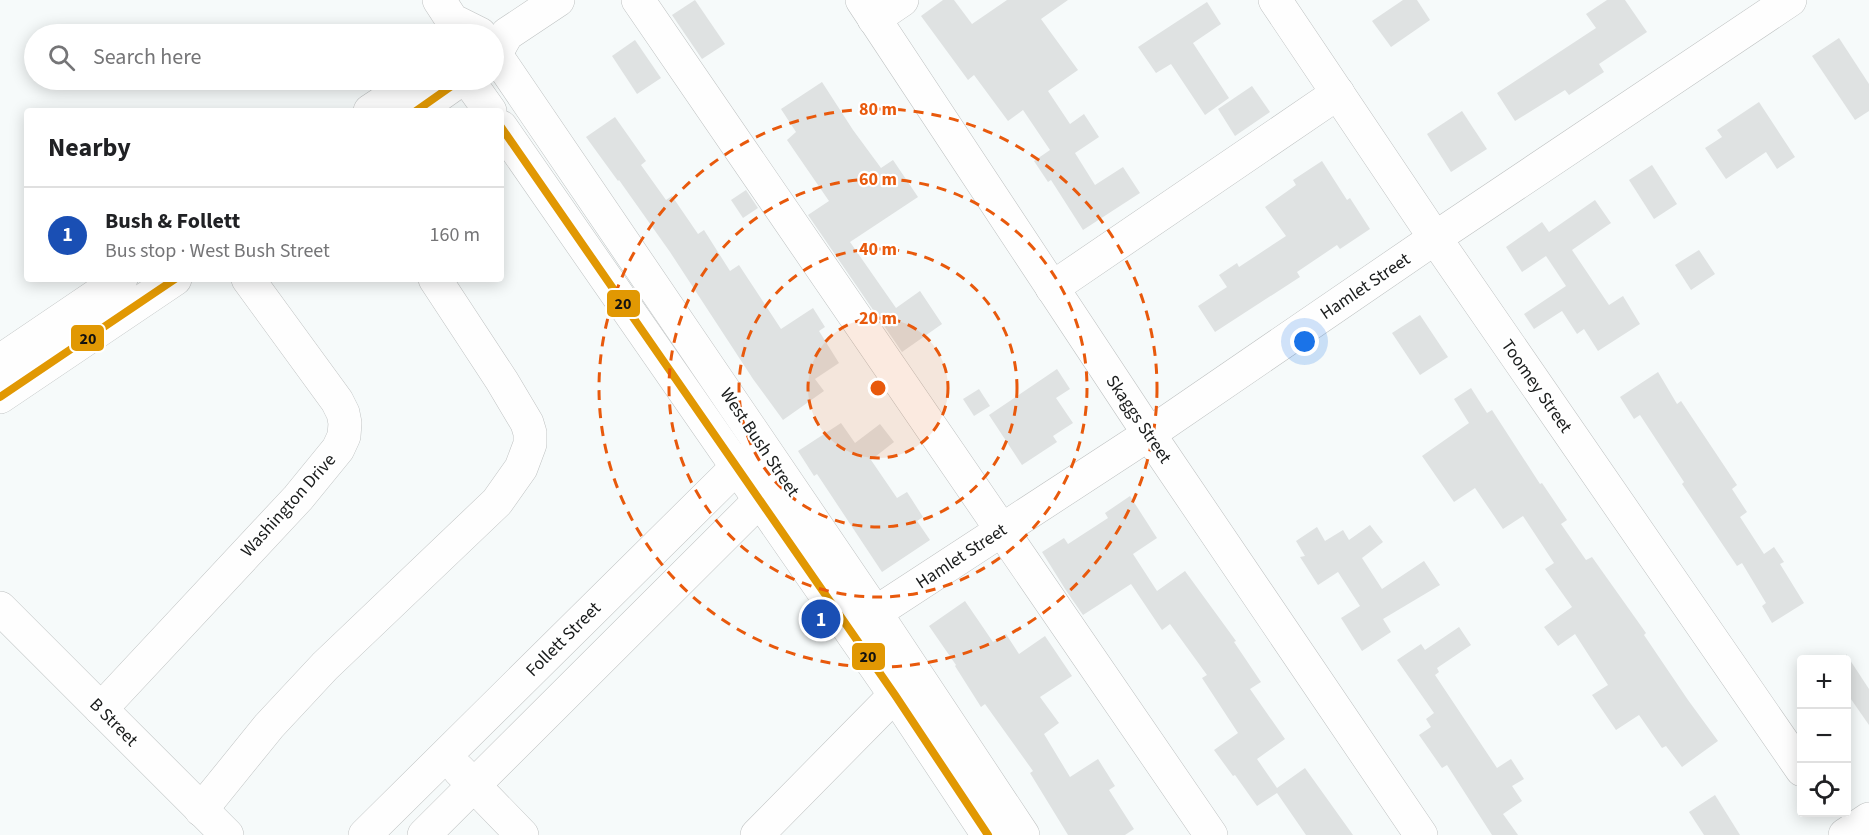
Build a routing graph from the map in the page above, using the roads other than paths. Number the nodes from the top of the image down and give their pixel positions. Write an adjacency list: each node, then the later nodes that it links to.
1 (558, 0): 7 (street)
2 (638, 0): 29 (street)
3 (902, 0): 6 (street)
4 (1275, 0): 12 (street, Toomey Street)
5 (1790, 0): 17 (street, Hamlet Street)
6 (868, 9): 22 (street, Skaggs Street)
7 (504, 25)
8 (504, 72): 26 (street, West Bush Street)
9 (402, 90): 13 (street)
10 (446, 90): 14 (street)
11 (475, 90): 15 (street)
12 (1338, 93): 17 (street, Toomey Street); 22 (street)
13 (375, 108)
14 (420, 108)
15 (488, 108)
16 (504, 131): 27 (street, West Bush Street)
17 (1435, 238): 25 (street, Hamlet Street); 35 (street, Toomey Street)
18 (117, 282): 23 (street)
19 (171, 282): 24 (street)
20 (250, 282): 33 (street, Washington Drive)
21 (437, 282): 37 (street)
22 (1052, 288): 25 (street, Skaggs Street)
23 (0, 361)
24 (0, 397)
25 (1149, 434): 29 (street, Hamlet Street); 48 (street, Skaggs Street)
26 (764, 448): 27 (street, Follett Street); 28 (street, West Bush Street)
27 (737, 467): 28 (street, West Bush Street); 34 (street, Follett Street)
28 (773, 491): 31 (street, West Bush Street); 36 (street)
29 (1002, 529): 31 (street, Hamlet Street); 47 (street)
30 (0, 608): 33 (street, B Street)
31 (863, 621): 32 (street, West Bush Street); 46 (street, West Bush Street)
32 (895, 695): 44 (street); 45 (street, West Bush Street)
33 (101, 709): 37 (street, B Street)
34 (446, 755): 36 (street); 41 (street, Follett Street)
35 (1797, 763)
36 (473, 786): 42 (street); 43 (street)
37 (201, 810): 40 (street, B Street)
38 (1834, 817): 49 (street)
39 (1869, 819): 49 (street)
40 (227, 835)
41 (365, 835)
42 (424, 835)
43 (522, 835)
44 (757, 835)
45 (988, 835)
46 (1023, 835)
47 (1211, 835)
48 (1421, 835)
49 (1846, 835)

